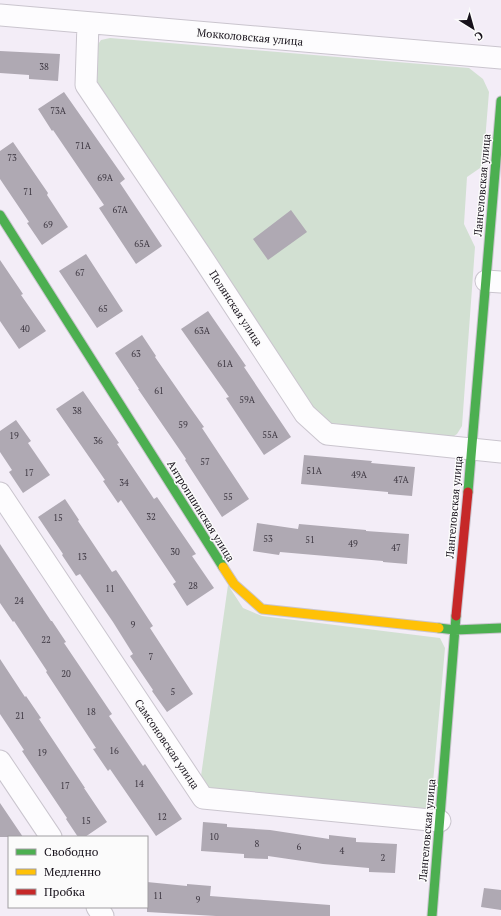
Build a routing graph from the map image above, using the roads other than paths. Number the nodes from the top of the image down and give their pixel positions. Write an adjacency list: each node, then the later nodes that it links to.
1 (0, 15): 2 (street, Мокколовская улица)
2 (88, 23): 3 (street, Мокколовская улица); 8 (street, Полянская улица)
3 (501, 58)
4 (501, 101): 5 (street, Лангеловская улица)
5 (498, 170): 7 (street, Лангеловская улица)
6 (0, 215): 12 (street, Антропшинская улица)
7 (494, 281): 8 (street, Лангеловская улица)
8 (472, 448): 9 (street, Полянская улица); 12 (street, Лангеловская улица)
9 (501, 452)
10 (0, 493): 14 (street, Самсоновская улица)
11 (501, 628): 12 (street, Антропшинская улица)
12 (455, 630): 14 (street, Лангеловская улица)
13 (0, 761): 15 (street)
14 (440, 821): 16 (street, Лангеловская улица)
15 (50, 836)
16 (432, 916)

